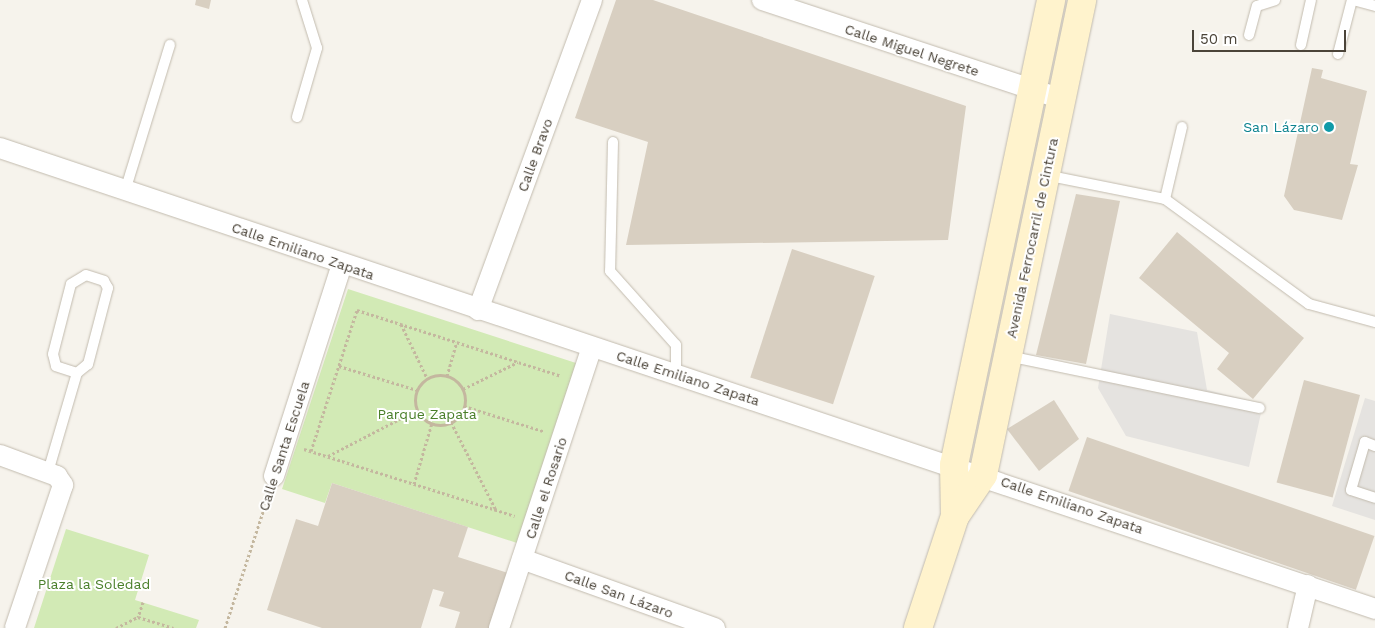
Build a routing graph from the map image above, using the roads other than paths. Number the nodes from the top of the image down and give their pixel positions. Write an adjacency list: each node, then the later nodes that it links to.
1 (302, 0): 17 (lane)
2 (592, 0): 25 (street, Calle Bravo)
3 (762, 0): 10 (street, Calle Miguel Negrete)
4 (1051, 0): 15 (street)
5 (1082, 0): 16 (street, Avenida Ferrocarril de Cintura)
6 (1276, 0): 11 (lane)
7 (1311, 0): 13 (lane)
8 (1352, 0): 9 (lane); 14 (lane)
9 (1375, 6)
10 (801, 7): 15 (street, Calle Miguel Negrete)
11 (1249, 35)
12 (170, 45): 22 (lane)
13 (1301, 45)
14 (1338, 54)
15 (1032, 89): 16 (street, Calle Miguel Negrete); 34 (street)
16 (1062, 99): 21 (street, Avenida Ferrocarril de Cintura)
17 (297, 117)
18 (1182, 127): 23 (lane)
19 (613, 142): 30 (lane)
20 (0, 148): 22 (street, Calle Emiliano Zapata)
21 (1044, 175): 23 (lane); 28 (street, Avenida Ferrocarril de Cintura)
22 (124, 191): 24 (street, Calle Emiliano Zapata)
23 (1165, 199): 26 (lane)
24 (342, 264): 25 (street, Calle Emiliano Zapata); 36 (street, Calle Santa Escuela)
25 (478, 310): 27 (street, Calle Emiliano Zapata)
26 (1375, 322)
27 (592, 347): 30 (street, Calle Emiliano Zapata); 40 (street, Calle el Rosario)
28 (1008, 356): 31 (lane); 37 (street, Avenida Ferrocarril de Cintura)
29 (76, 373): 29 (lane); 35 (lane)
30 (676, 374): 34 (street, Calle Emiliano Zapata)
31 (1260, 408)
32 (1375, 446): 38 (lane)
33 (0, 455): 35 (street)
34 (954, 465): 37 (street, Calle Emiliano Zapata); 39 (street)
35 (55, 476): 43 (street)
36 (274, 476)
37 (983, 476): 39 (street); 41 (street, Calle Emiliano Zapata)
38 (1375, 498)
39 (955, 516): 46 (street)
40 (522, 559): 44 (street, Calle el Rosario); 45 (street, Calle San Lázaro)
41 (1308, 585): 42 (street, Calle Emiliano Zapata); 47 (street)
42 (1375, 608)
43 (15, 628)
44 (499, 628)
45 (715, 628)
46 (918, 628)
47 (1298, 628)

